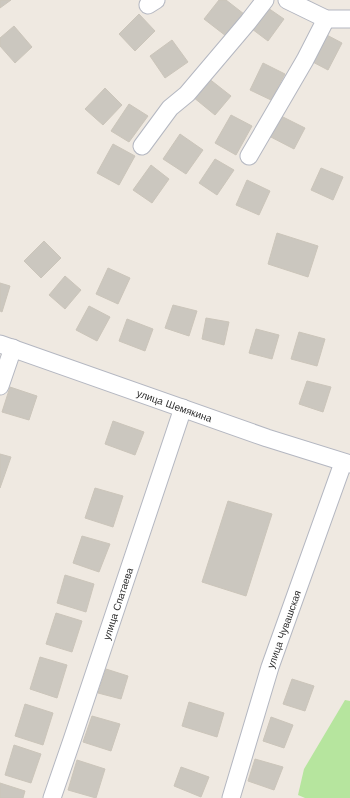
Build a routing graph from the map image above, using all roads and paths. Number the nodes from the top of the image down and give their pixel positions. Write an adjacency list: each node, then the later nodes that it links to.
1 (265, 0): 5 (street)
2 (287, 0): 3 (street)
3 (326, 19): 4 (street); 6 (street)
4 (350, 19)
5 (142, 146)
6 (249, 156)
7 (6, 346): 8 (street); 9 (street, улица Шемякина)
8 (0, 386)
9 (183, 408): 10 (street, улица Шемякина); 11 (street, улица Спатаева)
10 (346, 463): 12 (street, улица Чувашская)
11 (52, 798)
12 (231, 798)

